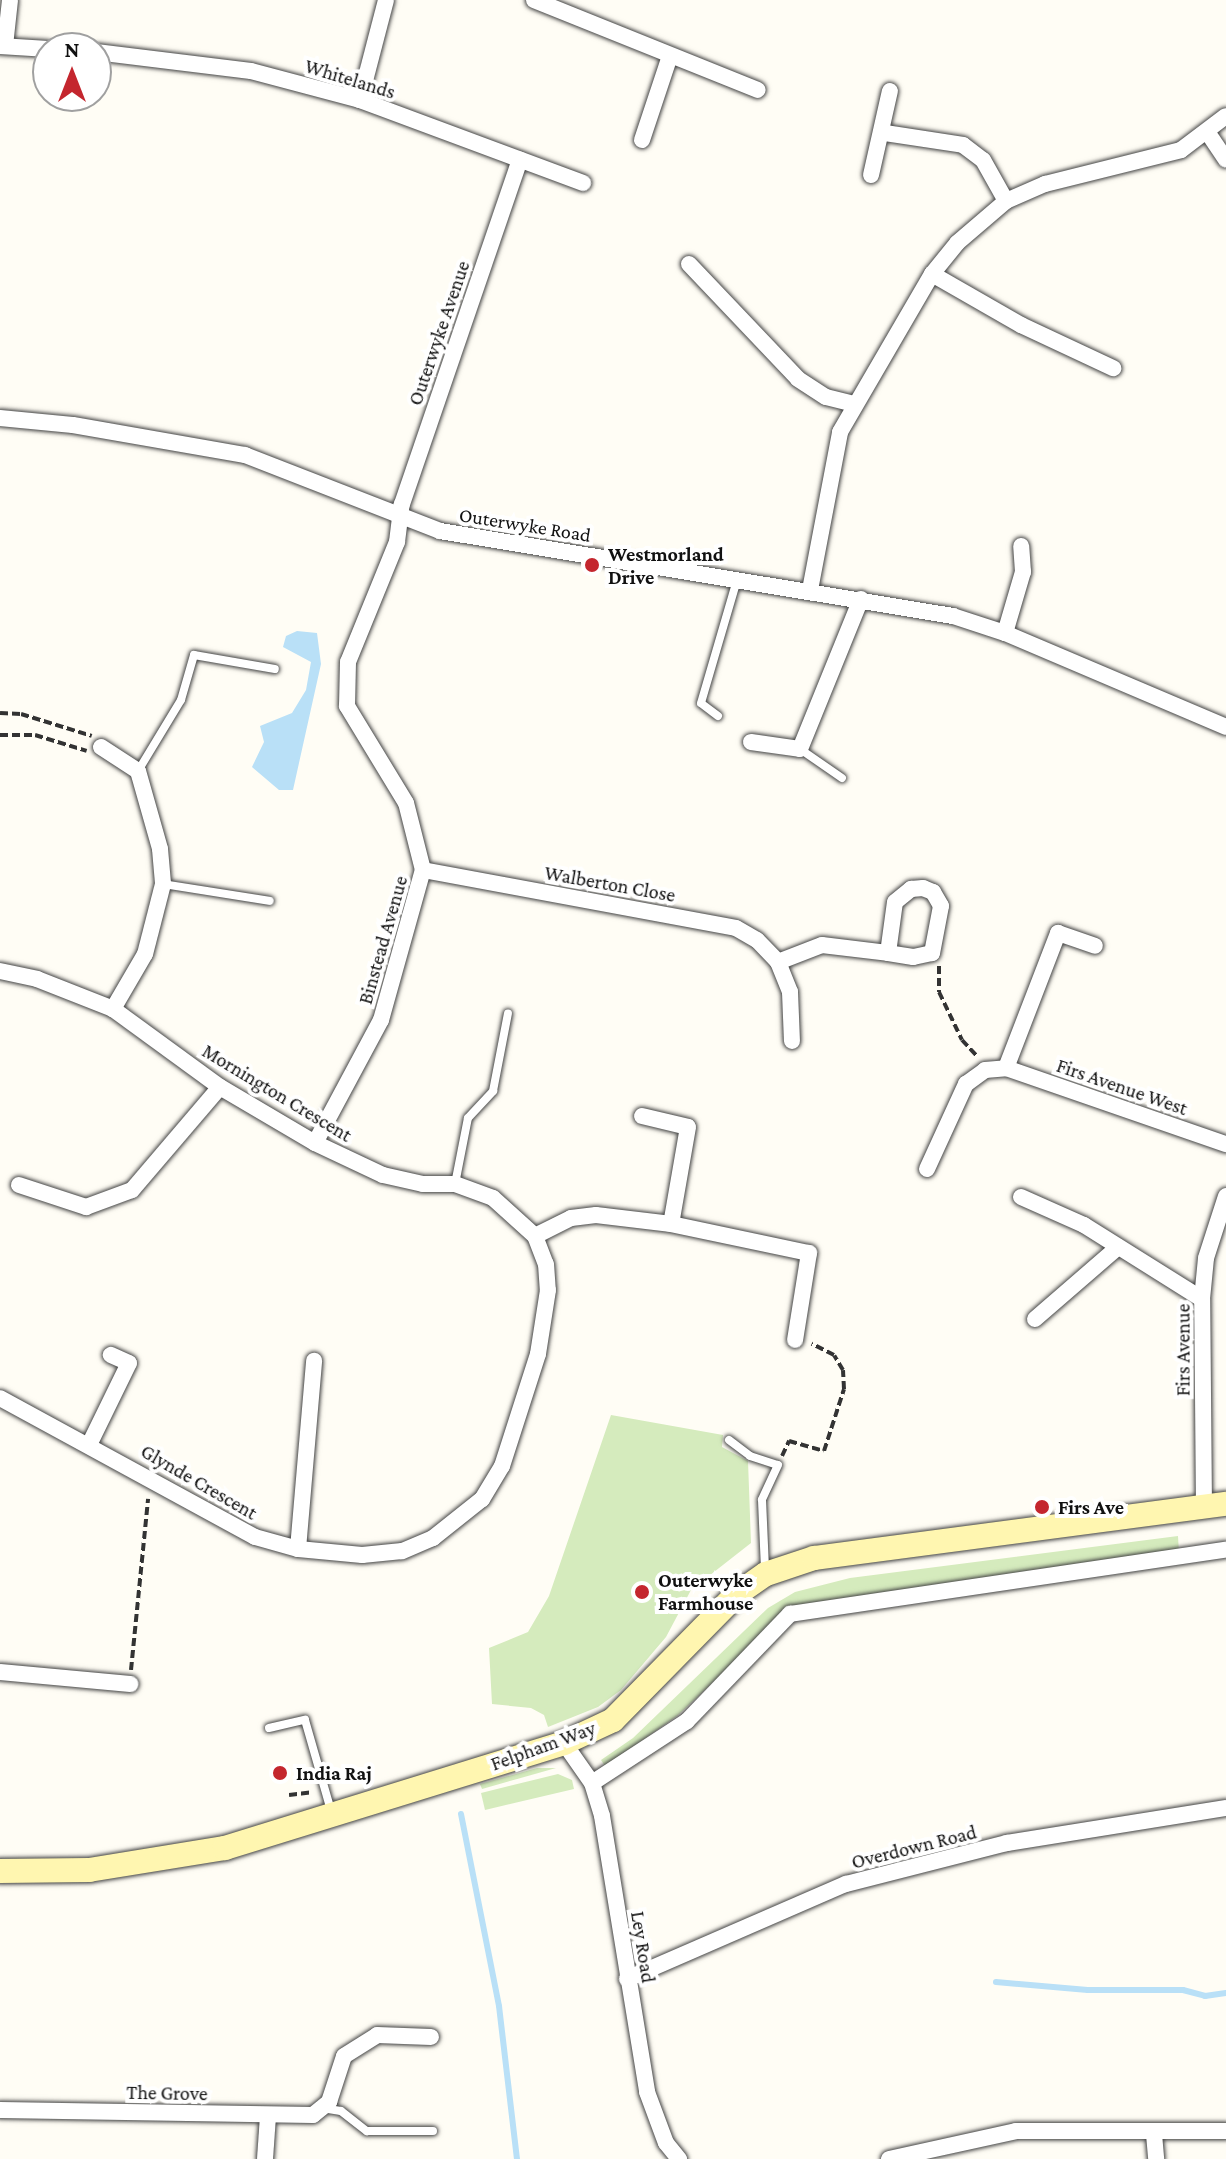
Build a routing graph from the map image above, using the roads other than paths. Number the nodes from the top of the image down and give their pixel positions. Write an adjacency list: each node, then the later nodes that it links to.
1 (10, 0): 4 (street)
2 (386, 0): 10 (street)
3 (534, 0): 7 (street)
4 (3, 46): 5 (street)
5 (32, 48)
6 (112, 54): 10 (street, Whitelands)
7 (670, 56): 8 (street); 14 (street)
8 (758, 90)
9 (890, 91): 12 (street)
10 (360, 100): 15 (street, Whitelands)
11 (1226, 116): 13 (street)
12 (885, 133): 17 (street); 19 (street)
13 (1208, 133): 16 (street); 19 (street)
14 (642, 140)
15 (520, 160): 18 (street, Whitelands); 25 (street, Outerwyke Avenue)
16 (1226, 160)
17 (871, 175)
18 (583, 183)
19 (1006, 201): 21 (street)
20 (689, 264): 23 (street)
21 (932, 274): 22 (street); 23 (street)
22 (1113, 368)
23 (854, 404): 28 (street)
24 (0, 418): 25 (street, Outerwyke Road)
25 (401, 520): 27 (street, Outerwyke Road); 39 (street, Binstead Avenue)
26 (1021, 546): 30 (street)
27 (737, 579): 28 (street, Outerwyke Road); 32 (lane)
28 (810, 590): 29 (street, Outerwyke Road)
29 (861, 599): 30 (street, Outerwyke Road); 36 (street)
30 (1005, 633): 33 (street, Outerwyke Road)
31 (275, 669): 37 (lane)
32 (718, 716)
33 (1224, 722)
34 (751, 742): 36 (street)
35 (101, 747): 37 (street)
36 (800, 749): 38 (lane)
37 (138, 771): 40 (street)
38 (842, 778)
39 (423, 870): 44 (street, Walberton Close); 52 (street, Binstead Avenue)
40 (163, 884): 41 (lane); 46 (street)
41 (270, 901)
42 (1095, 946): 49 (street)
43 (888, 953): 43 (street); 44 (street)
44 (778, 962): 48 (street, Walberton Close)
45 (0, 971): 46 (street, Mornington Crescent)
46 (113, 1009): 50 (street, Mornington Crescent)
47 (508, 1013): 55 (lane)
48 (792, 1041)
49 (1006, 1068): 53 (street, Firs Avenue West); 54 (street, Firs Avenue West)
50 (220, 1087): 52 (street, Mornington Crescent); 56 (street)
51 (642, 1116): 59 (street)
52 (315, 1143): 55 (street, Mornington Crescent)
53 (1226, 1144)
54 (927, 1169)
55 (455, 1184): 60 (street, Mornington Crescent)
56 (19, 1185)
57 (1226, 1196): 62 (street, Firs Avenue)
58 (1021, 1197): 61 (street)
59 (671, 1224): 60 (street); 64 (street)
60 (535, 1236): 71 (street, Glynde Crescent)
61 (1118, 1247): 62 (street); 63 (street)
62 (1202, 1299): 70 (street, Firs Avenue)
63 (1035, 1319)
64 (795, 1340)
65 (111, 1355): 69 (street)
66 (314, 1361): 71 (street)
67 (0, 1398): 69 (street, Glynde Crescent)
68 (729, 1440): 73 (lane)
69 (89, 1445): 71 (street, Glynde Crescent)
70 (1215, 1506): 73 (main road, Felpham Way)
71 (298, 1549)
72 (1226, 1550): 78 (street)
73 (766, 1574): 77 (main road, Felpham Way)
74 (0, 1672): 75 (street)
75 (130, 1684)
76 (269, 1728): 80 (lane)
77 (564, 1743): 78 (street, Ley Road); 80 (main road, Felpham Way)
78 (592, 1783): 82 (street, Ley Road)
79 (1226, 1808): 82 (street, Overdown Road)
80 (332, 1814): 81 (main road, Felpham Way)
81 (0, 1871)
82 (627, 1979): 91 (street, Ley Road)
83 (431, 2037): 84 (street)
84 (325, 2105): 86 (street, The Grove); 87 (lane)
85 (0, 2110): 86 (street, The Grove)
86 (268, 2116): 90 (street)
87 (433, 2131)
88 (1226, 2131): 89 (street)
89 (1154, 2134): 92 (street); 93 (street)
90 (265, 2159)
91 (679, 2159)
92 (889, 2159)
93 (1156, 2159)

